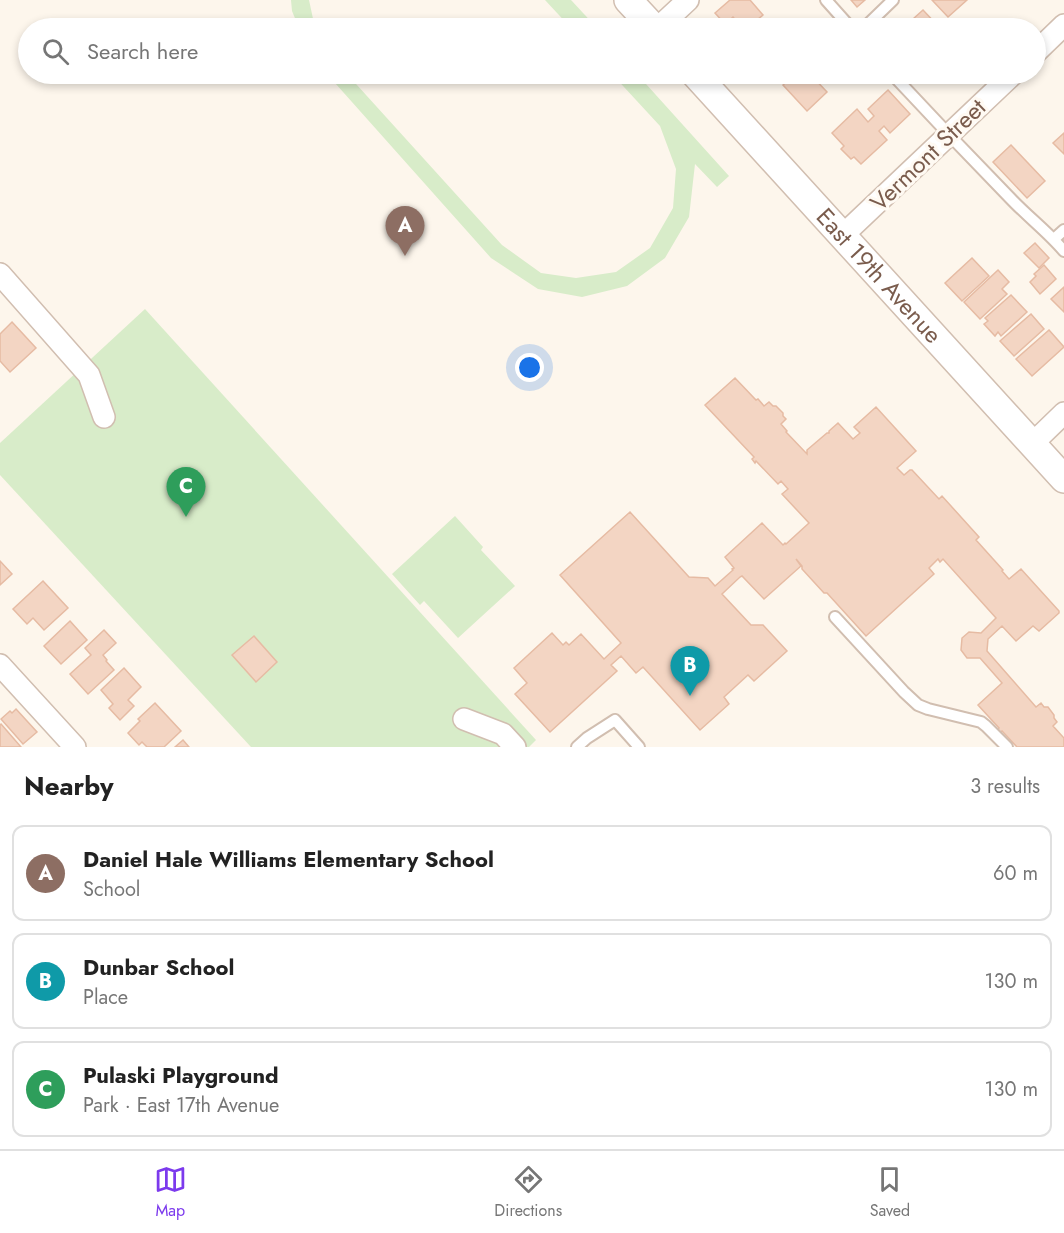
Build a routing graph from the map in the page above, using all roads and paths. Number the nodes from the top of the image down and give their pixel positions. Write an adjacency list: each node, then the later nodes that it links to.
1 (628, 0): 5 (street)
2 (688, 0): 6 (street)
3 (825, 0): 7 (lane)
4 (893, 0): 8 (lane)
5 (645, 18)
6 (669, 18)
7 (842, 18)
8 (874, 18)
9 (1064, 25): 10 (street)
10 (1046, 42)
11 (704, 84): 16 (street, East 19th Avenue)
12 (901, 84): 14 (lane)
13 (1002, 84): 14 (street, Vermont Street)
14 (948, 135): 16 (street, Vermont Street); 17 (lane)
15 (1064, 230): 17 (lane)
16 (842, 236): 22 (street, East 19th Avenue)
17 (1054, 239): 18 (lane)
18 (1064, 251)
19 (0, 274): 21 (street)
20 (1064, 413): 22 (street)
21 (104, 417)
22 (1032, 444): 23 (street, East 19th Avenue)
23 (1064, 478)
24 (835, 617): 31 (lane)
25 (0, 665): 27 (street)
26 (464, 719): 28 (street)
27 (75, 747)
28 (515, 747)
29 (577, 747): 30 (lane)
30 (639, 747)
31 (1006, 747)

